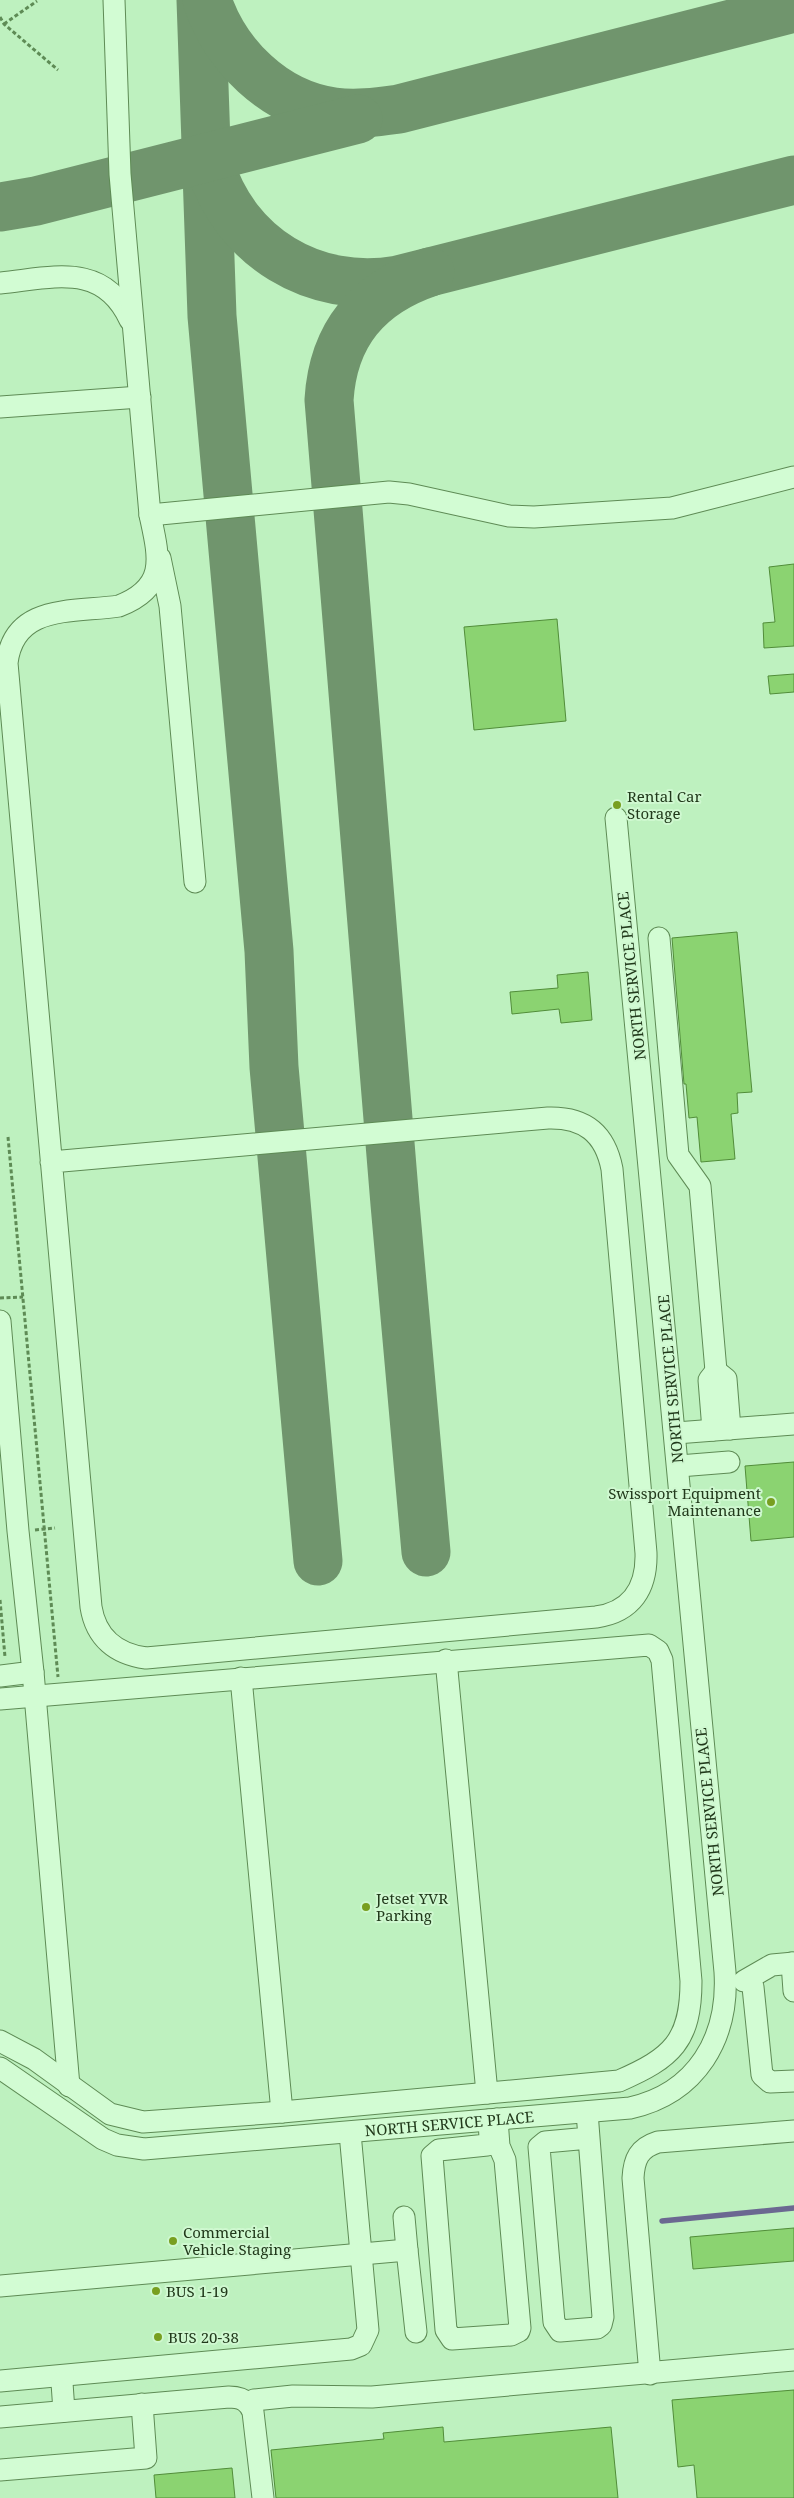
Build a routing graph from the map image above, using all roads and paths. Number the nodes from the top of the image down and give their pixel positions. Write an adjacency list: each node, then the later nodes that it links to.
1 (114, 0): 7 (lane)
2 (37, 1): 4 (path)
3 (0, 17): 4 (path)
4 (3, 23): 5 (path)
5 (58, 70)
6 (0, 283): 7 (lane)
7 (133, 335): 8 (lane)
8 (140, 397): 9 (lane); 11 (lane)
9 (0, 407)
10 (794, 477): 11 (lane)
11 (150, 514): 12 (lane)
12 (159, 555): 14 (lane); 17 (lane)
13 (616, 818): 23 (lane, NORTH SERVICE PLACE)
14 (195, 877)
15 (659, 938): 22 (lane)
16 (8, 1137): 18 (path)
17 (51, 1162): 17 (lane)
18 (23, 1297): 19 (path); 27 (path)
19 (0, 1298)
20 (0, 1322): 32 (lane)
21 (794, 1424): 22 (lane)
22 (722, 1430): 23 (lane)
23 (676, 1433): 25 (lane, NORTH SERVICE PLACE)
24 (729, 1462): 25 (lane)
25 (678, 1466): 38 (lane, NORTH SERVICE PLACE)
26 (55, 1528): 27 (path)
27 (44, 1529): 28 (path); 33 (path)
28 (27, 1530)
29 (0, 1600): 31 (path)
30 (446, 1660): 34 (lane); 44 (lane); 44 (lane)
31 (3, 1667): 32 (lane)
32 (33, 1672): 35 (lane)
33 (58, 1678)
34 (241, 1678): 35 (lane); 45 (lane)
35 (34, 1696): 36 (lane); 43 (lane)
36 (0, 1699)
37 (793, 1963): 38 (lane); 39 (lane)
38 (735, 1981): 42 (lane); 46 (lane, NORTH SERVICE PLACE)
39 (794, 1991)
40 (0, 2041): 43 (lane)
41 (0, 2068): 49 (lane, NORTH SERVICE PLACE)
42 (794, 2081)
43 (69, 2086): 45 (lane)
44 (487, 2093): 45 (lane)
45 (282, 2112)
46 (587, 2112): 47 (lane, NORTH SERVICE PLACE); 50 (lane)
47 (493, 2120): 47 (lane); 49 (lane, NORTH SERVICE PLACE)
48 (794, 2131): 57 (lane)
49 (350, 2133): 53 (lane)
50 (589, 2138): 50 (lane)
51 (404, 2216): 52 (lane)
52 (407, 2250): 53 (lane); 55 (lane)
53 (361, 2256): 54 (lane); 58 (lane)
54 (0, 2286)
55 (416, 2332)
56 (794, 2360): 57 (lane)
57 (650, 2374): 60 (lane)
58 (0, 2381)
59 (62, 2383): 62 (lane)
60 (248, 2403): 61 (lane); 65 (lane)
61 (142, 2404): 62 (lane); 64 (lane)
62 (64, 2411): 63 (lane)
63 (0, 2417)
64 (0, 2470)
65 (262, 2498)

